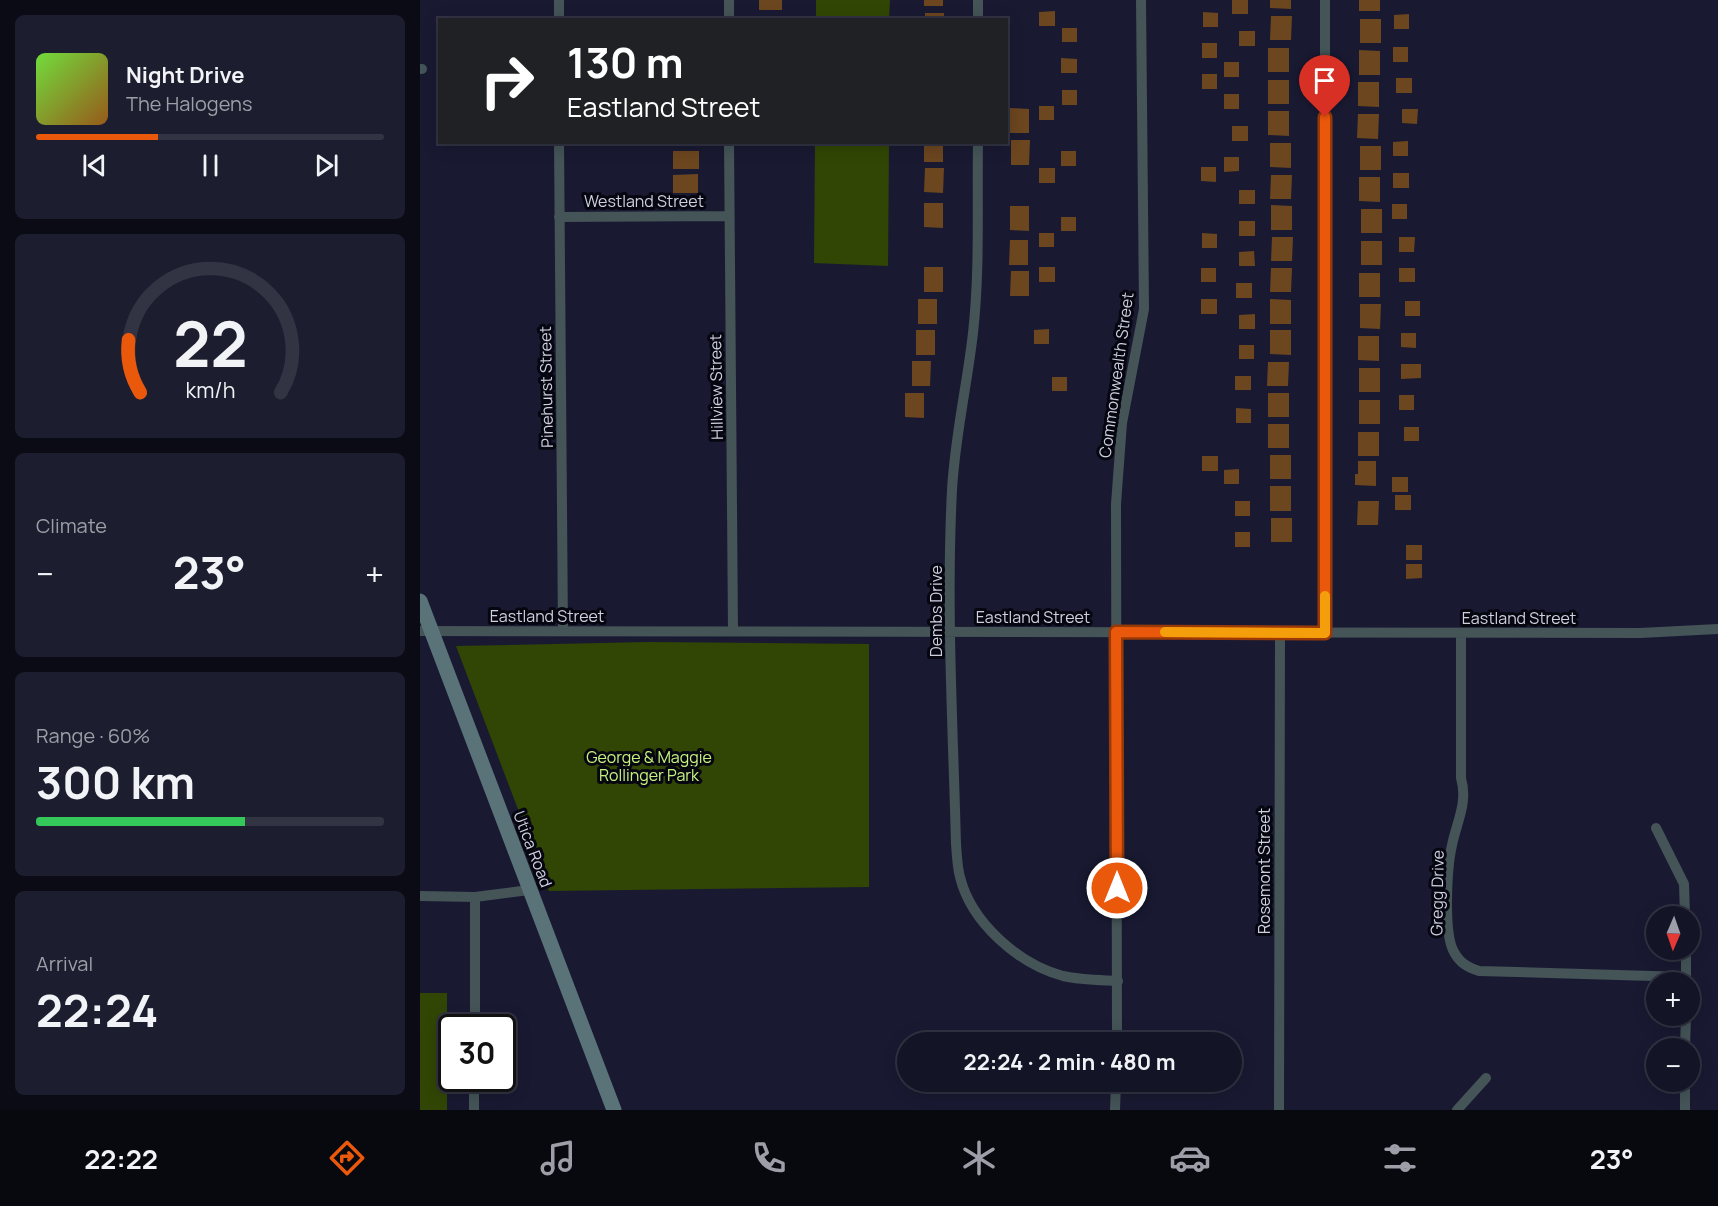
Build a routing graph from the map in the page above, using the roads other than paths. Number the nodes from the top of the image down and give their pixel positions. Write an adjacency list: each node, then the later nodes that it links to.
1 (559, 0): 6 (street)
2 (729, 0): 7 (street)
3 (978, 0): 8 (street)
4 (1141, 0): 20 (street, Commonwealth Street)
5 (1325, 0): 22 (street)
6 (559, 18)
7 (729, 18)
8 (978, 18)
9 (559, 144): 13 (street, Pinehurst Street)
10 (729, 144): 12 (street, Hillview Street)
11 (978, 144): 19 (street, Dembs Drive)
12 (729, 216): 13 (street, Westland Street); 18 (street, Hillview Street)
13 (559, 217): 17 (street, Pinehurst Street)
14 (420, 601): 16 (main road, Utica Road)
15 (1718, 629): 23 (street, Eastland Street)
16 (426, 631): 17 (street, Eastland Street); 25 (main road, Utica Road)
17 (564, 631): 18 (street, Eastland Street)
18 (733, 631): 19 (street, Eastland Street)
19 (951, 632): 20 (street, Eastland Street); 30 (street, Dembs Drive)
20 (1116, 632): 21 (street, Eastland Street); 30 (street, Commonwealth Street)
21 (1280, 632): 22 (street, Eastland Street); 40 (street, Rosemont Street)
22 (1325, 633): 23 (street, Eastland Street)
23 (1461, 633): 29 (street, Gregg Drive)
24 (1656, 828): 28 (street)
25 (529, 890): 27 (street); 38 (main road, Utica Road)
26 (420, 896): 27 (street)
27 (475, 897): 31 (street)
28 (1685, 906)
29 (1646, 978)
30 (1118, 981): 32 (street, Commonwealth Street)
31 (475, 1014)
32 (1117, 1032)
33 (1486, 1078): 41 (street)
34 (474, 1092): 37 (street)
35 (1116, 1092): 39 (street)
36 (1685, 1092): 42 (street)
37 (474, 1110)
38 (614, 1110)
39 (1115, 1110)
40 (1279, 1110)
41 (1457, 1110)
42 (1685, 1110)

